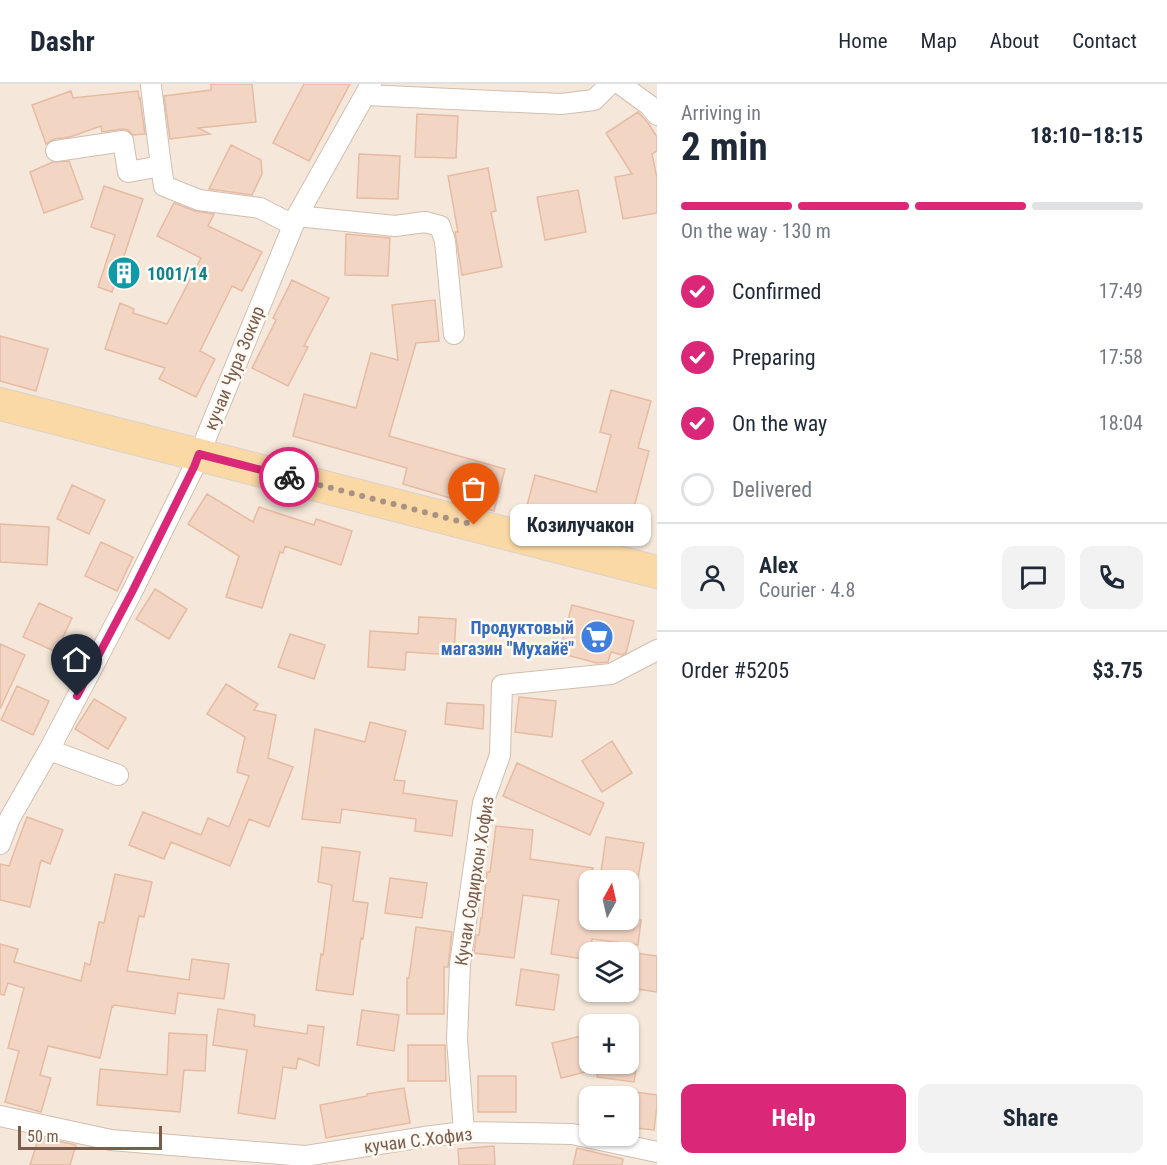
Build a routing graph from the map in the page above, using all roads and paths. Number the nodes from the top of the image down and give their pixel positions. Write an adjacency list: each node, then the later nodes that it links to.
1 (610, 84): 4 (street)
2 (620, 84): 5 (street)
3 (151, 86): 7 (street)
4 (368, 90): 8 (street, кучаи Чура Зокир)
5 (657, 115)
6 (56, 151): 7 (street)
7 (161, 166): 8 (street)
8 (295, 220): 9 (street); 12 (street, кучаи Чура Зокир)
9 (454, 334)
10 (0, 404): 12 (main road)
11 (0, 418): 12 (main road)
12 (196, 461): 13 (main road); 14 (main road); 16 (street, кучаи Чура Зокир)
13 (657, 572)
14 (657, 586)
15 (657, 650): 20 (street, Кучаи Содирхон Хофиз)
16 (49, 750): 17 (street); 18 (street, кучаи Чура Зокир)
17 (118, 775)
18 (0, 844)
19 (0, 1116): 22 (street, кучаи С.Хофиз)
20 (464, 1132): 21 (street, кучаи С.Хофиз); 22 (street, кучаи С.Хофиз)
21 (657, 1152)
22 (305, 1160)

